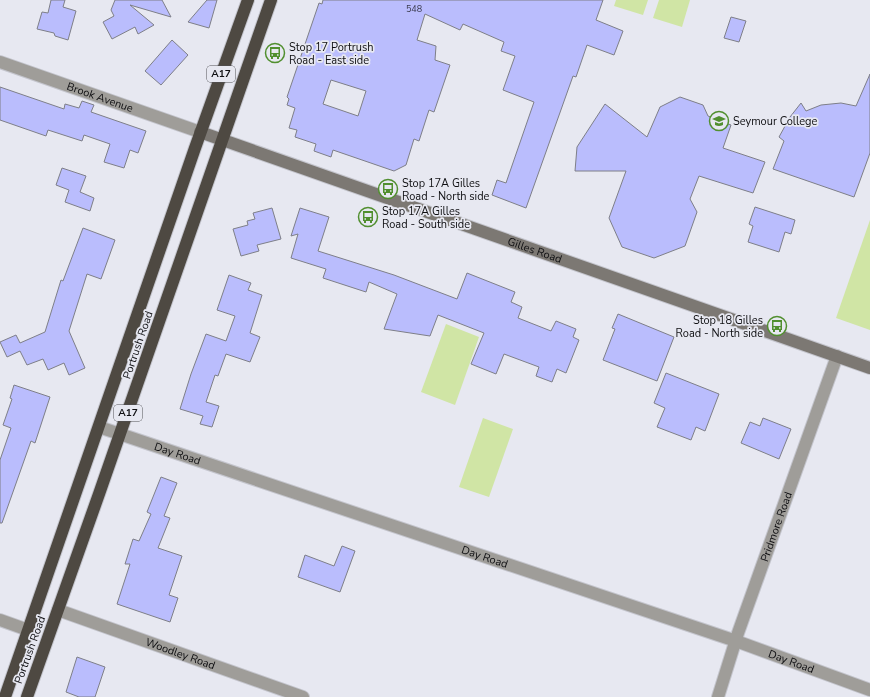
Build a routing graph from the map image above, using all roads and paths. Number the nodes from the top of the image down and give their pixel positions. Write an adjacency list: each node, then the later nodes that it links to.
1 (248, 0): 4 (highway, Portrush Road / A17)
2 (271, 0): 5 (highway, Portrush Road / A17)
3 (0, 62): 4 (street, Brook Avenue)
4 (200, 132): 5 (street, Gilles Road); 8 (highway, Portrush Road / A17)
5 (223, 140): 6 (street, Gilles Road); 9 (highway, Portrush Road / A17)
6 (837, 356): 7 (street, Gilles Road); 13 (street, Pridmore Road)
7 (870, 368)
8 (99, 427): 9 (street, Day Road); 12 (highway, Portrush Road / A17)
9 (120, 434): 10 (highway, Portrush Road / A17); 13 (street, Day Road)
10 (58, 610): 16 (highway, Portrush Road / A17); 17 (street, Woodley Road)
11 (0, 620): 12 (street)
12 (28, 630): 15 (highway, Portrush Road / A17)
13 (736, 641): 14 (street, Day Road); 18 (street, Pridmore Road)
14 (870, 690)
15 (5, 697)
16 (27, 697)
17 (303, 697)
18 (718, 697)

